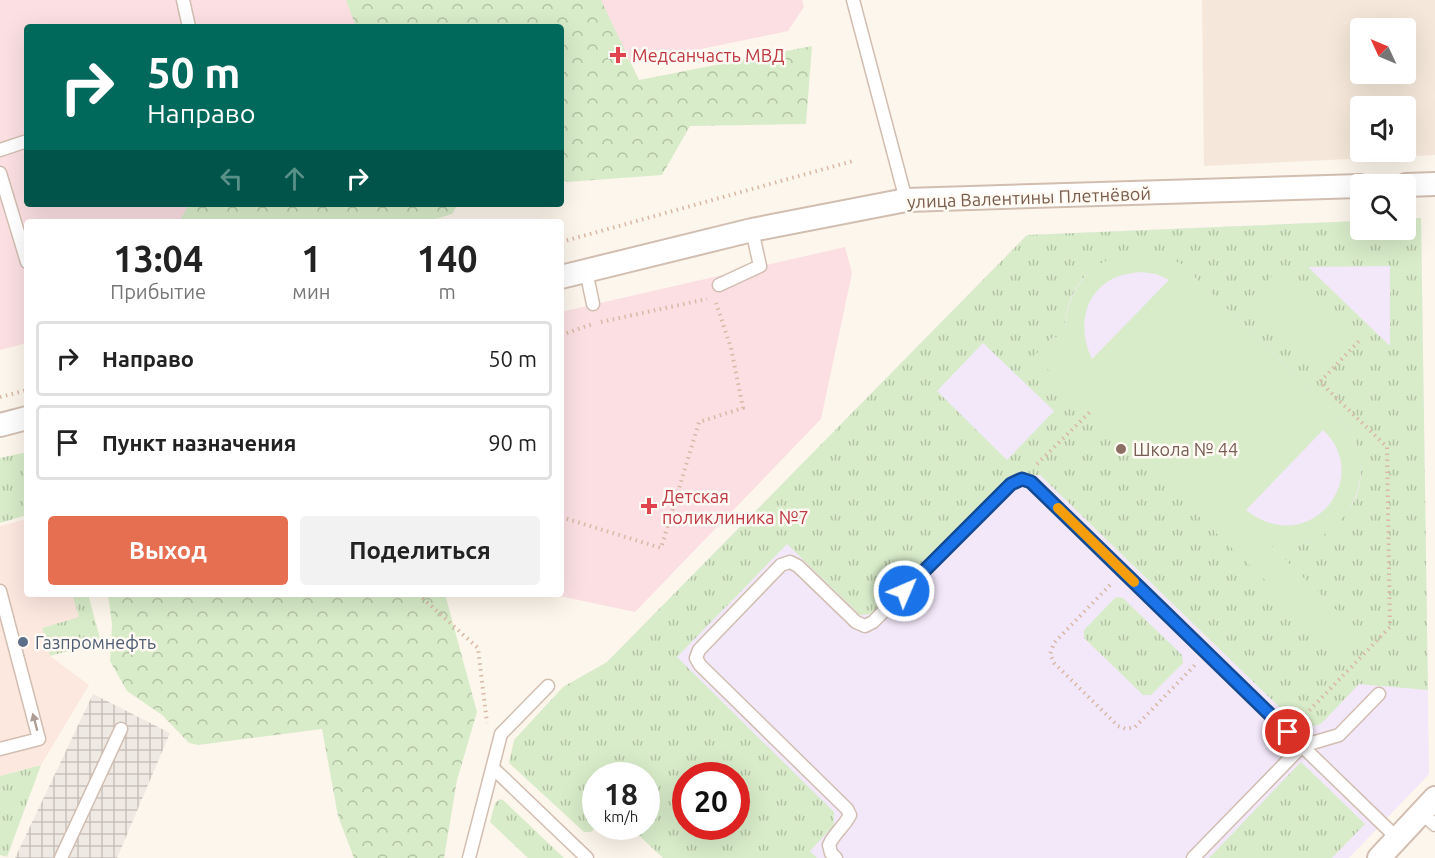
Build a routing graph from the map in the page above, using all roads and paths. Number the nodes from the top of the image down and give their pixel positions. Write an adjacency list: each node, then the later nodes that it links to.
1 (183, 0): 3 (lane)
2 (853, 0): 11 (lane)
3 (188, 24)
4 (24, 142): 5 (lane)
5 (0, 150)
6 (853, 160): 13 (path)
7 (0, 172): 14 (lane)
8 (1435, 184): 9 (street)
9 (1416, 185)
10 (1350, 186): 11 (street, улица Валентины Плетнёвой)
11 (906, 200): 12 (street, улица Валентины Плетнёвой)
12 (752, 231): 15 (street, улица Валентины Плетнёвой); 17 (lane)
13 (564, 241)
14 (24, 252)
15 (586, 271): 16 (street, улица Валентины Плетнёвой); 18 (lane)
16 (564, 276)
17 (719, 285)
18 (593, 304)
19 (564, 333): 27 (path)
20 (1360, 340): 36 (path)
21 (24, 391): 22 (path)
22 (0, 397)
23 (1091, 411): 26 (path)
24 (24, 419): 25 (street)
25 (0, 425)
26 (1022, 479): 28 (lane); 45 (lane)
27 (564, 518)
28 (1123, 572): 31 (lane); 31 (path)
29 (0, 591): 38 (lane, one-way to 29)
30 (421, 597): 34 (path)
31 (1206, 653): 36 (lane)
32 (548, 686): 39 (lane)
33 (1379, 694): 37 (lane)
34 (487, 724)
35 (122, 729): 42 (lane)
36 (1288, 732): 37 (lane)
37 (1302, 746): 41 (lane); 46 (lane)
38 (0, 749)
39 (493, 768): 43 (lane); 44 (lane)
40 (1431, 812): 41 (street)
41 (1397, 838): 47 (street)
42 (61, 858)
43 (469, 858)
44 (587, 858)
45 (836, 858)
46 (1193, 858)
47 (1378, 858)

